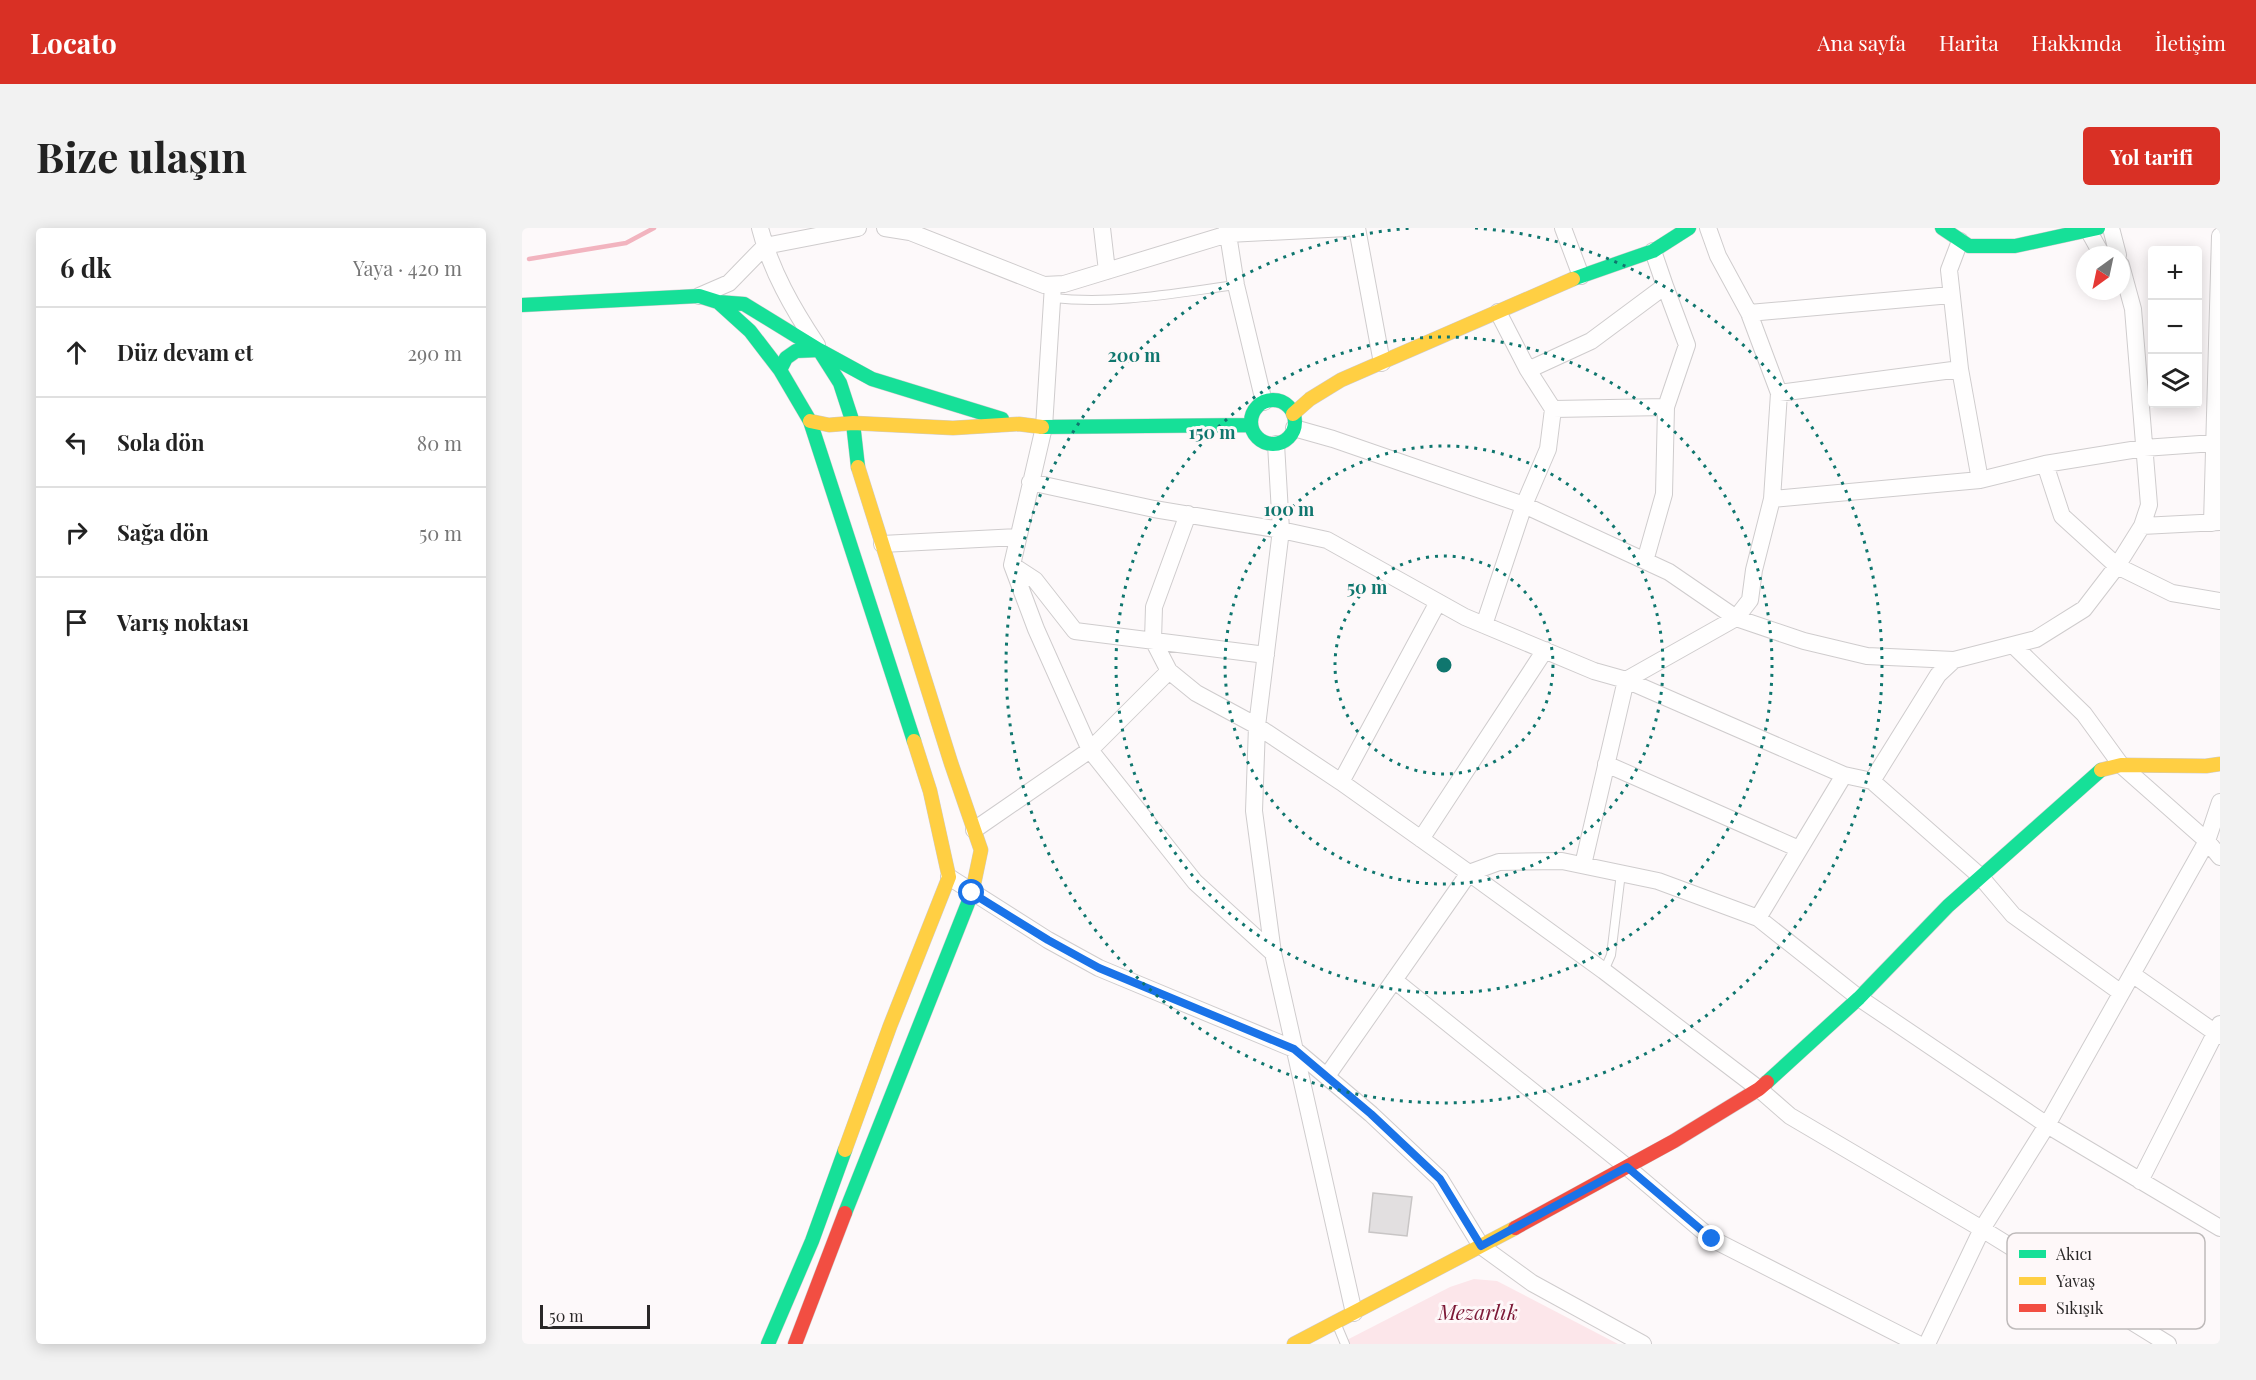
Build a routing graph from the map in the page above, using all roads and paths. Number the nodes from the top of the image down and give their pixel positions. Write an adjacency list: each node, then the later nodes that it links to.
1 (760, 228): 18 (street)
2 (858, 228): 18 (street)
3 (885, 228): 14 (street)
4 (1101, 228): 23 (street)
5 (1347, 228): 15 (street)
6 (1357, 228): 38 (street)
7 (1563, 228): 24 (street)
8 (1689, 228): 22 (street)
9 (1708, 228): 36 (street)
10 (1942, 228): 17 (street)
11 (2042, 228): 19 (street)
12 (2111, 228): 21 (street)
13 (2091, 229): 19 (street); 20 (street)
14 (910, 230): 27 (street)
15 (1228, 231): 23 (street); 25 (street)
16 (2220, 236): 39 (street)
17 (1960, 241): 19 (street); 28 (street)
18 (765, 246): 29 (street); 37 (street)
19 (2015, 246)
20 (2098, 246)
21 (2116, 246)
22 (1653, 251): 24 (street); 26 (street)
23 (1107, 271): 27 (street)
24 (1581, 276): 35 (street)
25 (1236, 285): 27 (lane); 44 (street)
26 (1665, 286): 42 (street); 45 (street)
27 (1053, 291): 52 (street)
28 (1951, 295): 36 (street); 40 (street)
29 (699, 296): 32 (street); 33 (street)
30 (2130, 298): 34 (street)
31 (2128, 300): 34 (street)
32 (718, 302): 37 (street); 41 (street)
33 (522, 305)
34 (2133, 309): 55 (street)
35 (1498, 312): 38 (street); 42 (street)
36 (1749, 313): 43 (street)
37 (819, 350): 41 (street); 49 (street); 50 (street)
38 (1382, 363): 48 (street)
39 (2218, 365): 53 (street)
40 (1960, 369): 43 (street); 57 (street)
41 (780, 370): 47 (street)
42 (1528, 370): 46 (street)
43 (1779, 393): 59 (street)
44 (1264, 402): 48 (street); 51 (street)
45 (1666, 407): 46 (street); 67 (street)
46 (1553, 408): 60 (street)
47 (810, 421): 49 (street); 100 (street)
48 (1293, 421): 54 (street); 60 (street)
49 (853, 423): 50 (street); 66 (street)
50 (1018, 424): 52 (street)
51 (1251, 425): 52 (street); 54 (street)
52 (1044, 427): 58 (street)
53 (2214, 442): 55 (street); 62 (street)
54 (1276, 444): 64 (street)
55 (2144, 448): 56 (street); 63 (street)
56 (2045, 464): 57 (street); 69 (street)
57 (1980, 480): 59 (street)
58 (1030, 482): 61 (street); 65 (street)
59 (1772, 499): 72 (street)
60 (1524, 505): 67 (street); 74 (street)
61 (1188, 514): 64 (street); 75 (street)
62 (2216, 522): 63 (street)
63 (2142, 526): 69 (street)
64 (1281, 530): 71 (street); 78 (street)
65 (1018, 537): 66 (street); 68 (street)
66 (882, 544): 91 (street)
67 (1645, 561): 72 (street)
68 (1012, 565): 75 (street); 83 (street)
69 (2117, 566): 70 (street); 76 (street)
70 (2218, 601): 73 (street)
71 (1438, 602): 74 (street); 89 (street)
72 (1737, 618): 79 (street); 81 (street)
73 (2220, 618)
74 (1484, 625): 77 (street)
75 (1153, 640): 78 (street); 80 (street)
76 (2013, 645): 79 (street); 86 (street)
77 (1545, 650): 81 (street); 92 (street)
78 (1266, 655): 82 (street)
79 (1954, 660): 88 (street)
80 (1169, 671): 82 (street); 83 (street)
81 (1626, 680): 84 (street); 87 (street)
82 (1257, 726): 89 (street); 103 (street)
83 (1090, 750): 91 (street); 103 (street)
84 (1606, 764): 94 (street); 96 (street)
85 (2220, 764): 86 (street)
86 (2121, 765): 93 (street); 99 (street)
87 (1844, 775): 88 (street); 94 (street)
88 (1872, 781): 99 (street)
89 (1341, 782): 92 (street)
90 (2220, 801): 93 (street)
91 (974, 830): 101 (street)
92 (1421, 839): 97 (street)
93 (2207, 841): 95 (street); 105 (street)
94 (1799, 849): 102 (street)
95 (2220, 857)
96 (1582, 865): 97 (street); 98 (street)
97 (1469, 873): 104 (street); 106 (street)
98 (1621, 873): 102 (street); 104 (lane)
99 (1980, 876): 107 (street); 108 (street)
100 (949, 877): 101 (street); 123 (street)
101 (972, 893): 110 (street); 124 (street)
102 (1758, 918): 108 (street)
103 (1273, 953): 110 (street)
104 (1604, 971): 112 (street)
105 (2132, 974): 107 (street); 109 (street)
106 (1394, 980): 111 (street); 114 (street)
107 (2120, 992): 113 (street)
108 (1858, 998): 112 (street); 113 (street)
109 (2218, 1031): 115 (street)
110 (1294, 1049): 111 (street); 120 (street)
111 (1327, 1076): 119 (street)
112 (1759, 1089): 114 (street); 117 (street)
113 (2047, 1125): 115 (street); 117 (street)
114 (1627, 1167): 119 (street); 128 (street)
115 (2140, 1181): 116 (street)
116 (2220, 1228)
117 (1982, 1229): 118 (street); 129 (street)
118 (2007, 1244)
119 (1481, 1246): 120 (street); 127 (street)
120 (1354, 1313): 121 (street)
121 (1336, 1322): 125 (street); 126 (lane)
122 (2144, 1329): 130 (street)
123 (768, 1344)
124 (795, 1344)
125 (1294, 1344)
126 (1345, 1344)
127 (1643, 1344)
128 (1918, 1344)
129 (1927, 1344)
130 (2168, 1344)

